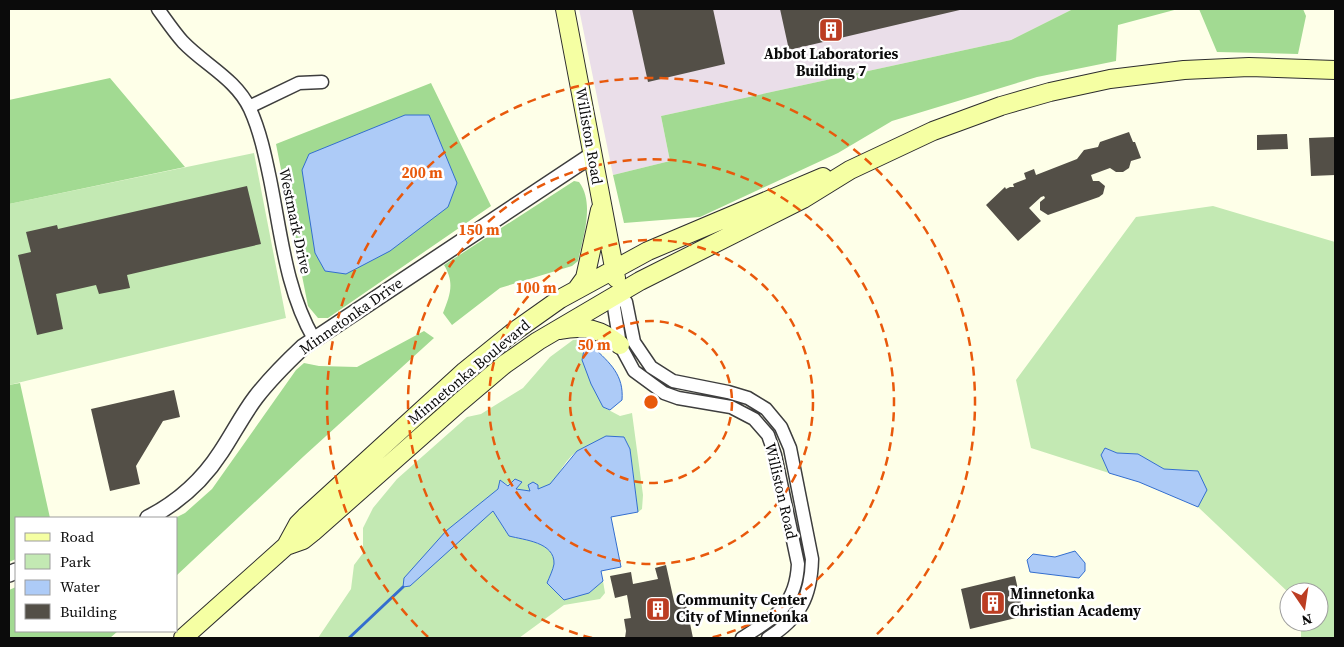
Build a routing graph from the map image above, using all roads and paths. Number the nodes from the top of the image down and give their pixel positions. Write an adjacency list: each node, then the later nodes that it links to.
1 (158, 9): 5 (street, Westmark Drive)
2 (564, 9): 6 (main road, Williston Road)
3 (1335, 70): 7 (main road, Minnetonka Boulevard)
4 (322, 82): 5 (street)
5 (249, 107): 13 (street, Westmark Drive)
6 (592, 155): 8 (main road, Williston Road); 13 (street, Minnetonka Drive)
7 (850, 170): 9 (main road, Minnetonka Boulevard); 11 (main road, Minnetonka Boulevard)
8 (601, 204): 9 (main road, Williston Road); 10 (main road)
9 (614, 269): 10 (main road, Minnetonka Boulevard); 11 (main road, Williston Road)
10 (576, 290): 16 (main road, Minnetonka Boulevard)
11 (618, 293): 12 (main road, Minnetonka Boulevard); 14 (street, Williston Road); 19 (street, Williston Road)
12 (554, 331): 14 (main road); 16 (main road, Minnetonka Boulevard)
13 (314, 339): 15 (street, Minnetonka Drive)
14 (620, 345): 18 (street, Williston Road)
15 (150, 517)
16 (286, 546): 17 (main road, Minnetonka Boulevard)
17 (184, 638)
18 (742, 638)
19 (768, 638)

